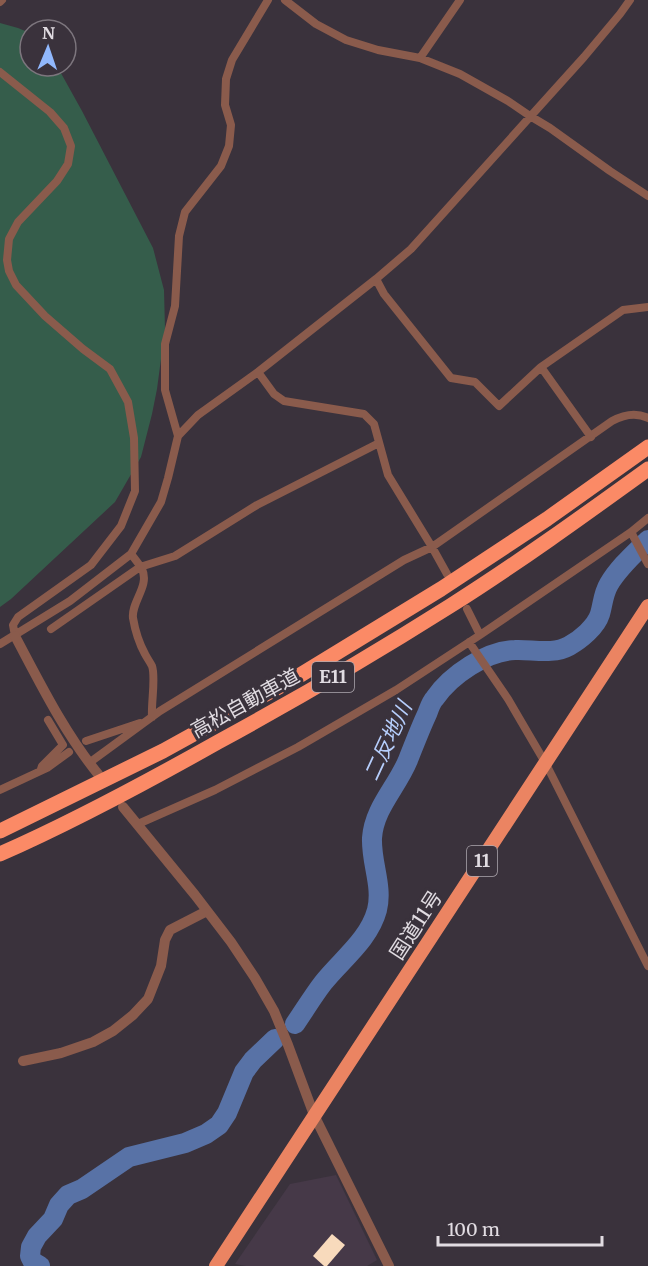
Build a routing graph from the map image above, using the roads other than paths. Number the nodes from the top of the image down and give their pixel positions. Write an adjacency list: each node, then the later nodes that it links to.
1 (268, 0): 14 (street)
2 (285, 0): 5 (street)
3 (460, 0): 5 (street)
4 (630, 0): 7 (street)
5 (420, 58): 7 (street)
6 (0, 72): 30 (street)
7 (530, 116): 8 (street); 9 (street)
8 (648, 196)
9 (376, 279): 11 (street); 12 (street)
10 (648, 306): 11 (street)
11 (541, 367): 15 (street)
12 (258, 372): 14 (street); 16 (street)
13 (648, 418): 15 (street)
14 (178, 436): 22 (street)
15 (591, 437): 21 (street)
16 (379, 443): 21 (street); 24 (street)
17 (648, 447): 44 (highway, 高松自動車道 / E11)
18 (648, 469): 45 (highway, 高松自動車道 / E11)
19 (648, 518): 20 (street)
20 (631, 532): 23 (street); 29 (street)
21 (432, 547): 25 (street); 33 (street)
22 (131, 554): 24 (street); 30 (street)
23 (648, 564)
24 (140, 567): 28 (street); 33 (street)
25 (447, 574)
26 (648, 606): 38 (highway, 国道11号 / 11)
27 (467, 609): 29 (street)
28 (51, 629)
29 (480, 635): 31 (street)
30 (15, 636): 32 (street); 37 (street)
31 (469, 642): 38 (street); 43 (street)
32 (0, 644)
33 (150, 719): 35 (street); 37 (street)
34 (48, 720): 39 (street)
35 (86, 741)
36 (69, 752): 39 (street)
37 (89, 764): 40 (street)
38 (546, 764): 47 (street); 49 (highway, 国道11号 / 11)
39 (40, 771): 41 (street)
40 (98, 774)
41 (0, 790)
42 (123, 807): 43 (street)
43 (138, 824): 46 (street)
44 (0, 831)
45 (0, 854)
46 (207, 911): 48 (street); 49 (street)
47 (648, 966)
48 (23, 1061)
49 (314, 1115): 50 (highway, 国道11号 / 11); 51 (street)
50 (216, 1266)
51 (389, 1266)

